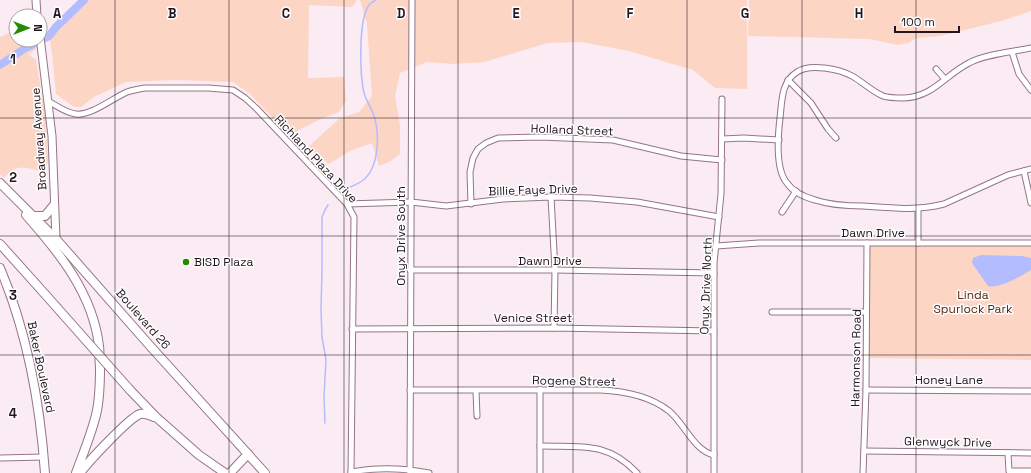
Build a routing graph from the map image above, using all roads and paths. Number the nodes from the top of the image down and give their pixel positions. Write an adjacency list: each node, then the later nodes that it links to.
1 (412, 0): 20 (street, Onyx Drive South)
2 (41, 48): 10 (main road, Broadway Avenue)
3 (1031, 48): 4 (street)
4 (1012, 52): 6 (street); 8 (street)
5 (936, 69): 6 (street)
6 (946, 79): 7 (street)
7 (788, 80): 11 (street); 13 (street)
8 (1031, 90)
9 (722, 99): 12 (street, Onyx Drive North)
10 (48, 101): 22 (street, Richland Plaza Drive); 24 (main road, Broadway Avenue)
11 (836, 138)
12 (722, 139): 13 (street); 14 (street, Onyx Drive North)
13 (779, 140): 18 (street)
14 (722, 160): 23 (street, Holland Street); 28 (street, Onyx Drive North)
15 (1031, 169): 16 (street)
16 (1024, 171): 21 (street); 25 (street)
17 (0, 184): 27 (main road, Boulevard 26); 64 (main road)
18 (796, 191): 25 (street); 26 (street)
19 (551, 197): 23 (street, Billie Faye Drive); 28 (street, Billie Faye Drive); 37 (street)
20 (410, 202): 22 (street, Billie Faye Drive); 23 (street, Billie Faye Drive); 36 (street, Onyx Drive South)
21 (1031, 203)
22 (346, 204): 43 (street, Richland Plaza Drive)
23 (471, 204)
24 (54, 205): 27 (main road); 29 (main road, Broadway Avenue)
25 (918, 209): 31 (street)
26 (782, 212)
27 (34, 216): 29 (main road, Boulevard 26)
28 (719, 217): 34 (street, Onyx Drive North)
29 (56, 239): 56 (main road, Boulevard 26)
30 (867, 243): 31 (street, Dawn Drive); 34 (street, Dawn Drive); 40 (street, Harmonson Road)
31 (918, 243): 32 (street, Dawn Drive)
32 (1031, 243)
33 (0, 244): 51 (main road, bridge)
34 (716, 246): 38 (street, Onyx Drive North)
35 (0, 268): 58 (main road, Baker Boulevard)
36 (410, 270): 37 (street, Dawn Drive); 41 (street, Onyx Drive South)
37 (555, 270): 38 (street, Dawn Drive); 42 (street)
38 (714, 273): 44 (street, Onyx Drive North)
39 (772, 312): 40 (street)
40 (866, 312): 47 (street, Harmonson Road)
41 (412, 328): 42 (street, Venice Street); 43 (street, Venice Street); 46 (street, Onyx Drive South)
42 (554, 328): 44 (street, Venice Street)
43 (352, 329): 62 (street, Richland Plaza Drive)
44 (714, 331): 57 (street, Onyx Drive North)
45 (540, 389): 48 (street, Rogene Street); 52 (street); 57 (street, Rogene Street)
46 (410, 390): 48 (street, Rogene Street); 60 (street, Onyx Drive South)
47 (866, 390): 49 (street, Honey Lane); 53 (street, Harmonson Road)
48 (476, 391): 50 (street)
49 (1031, 391)
50 (477, 416)
51 (156, 417): 65 (main road); 66 (main road)
52 (540, 446): 70 (street); 71 (street)
53 (864, 451): 54 (street, Glenwyck Drive); 73 (street, Harmonson Road)
54 (1008, 453): 55 (street, Glenwyck Drive); 61 (street)
55 (1031, 453)
56 (248, 454): 67 (main road); 68 (main road, Boulevard 26)
57 (714, 455): 72 (street, Onyx Drive North)
58 (44, 457): 59 (street); 63 (main road, Baker Boulevard)
59 (0, 458)
60 (410, 471): 62 (street); 69 (street)
61 (1031, 471)
62 (351, 472)
63 (45, 473)
64 (76, 473)
65 (80, 473)
66 (225, 473)
67 (230, 473)
68 (265, 473)
69 (430, 473)
70 (540, 473)
71 (637, 473)
72 (714, 473)
73 (864, 473)

